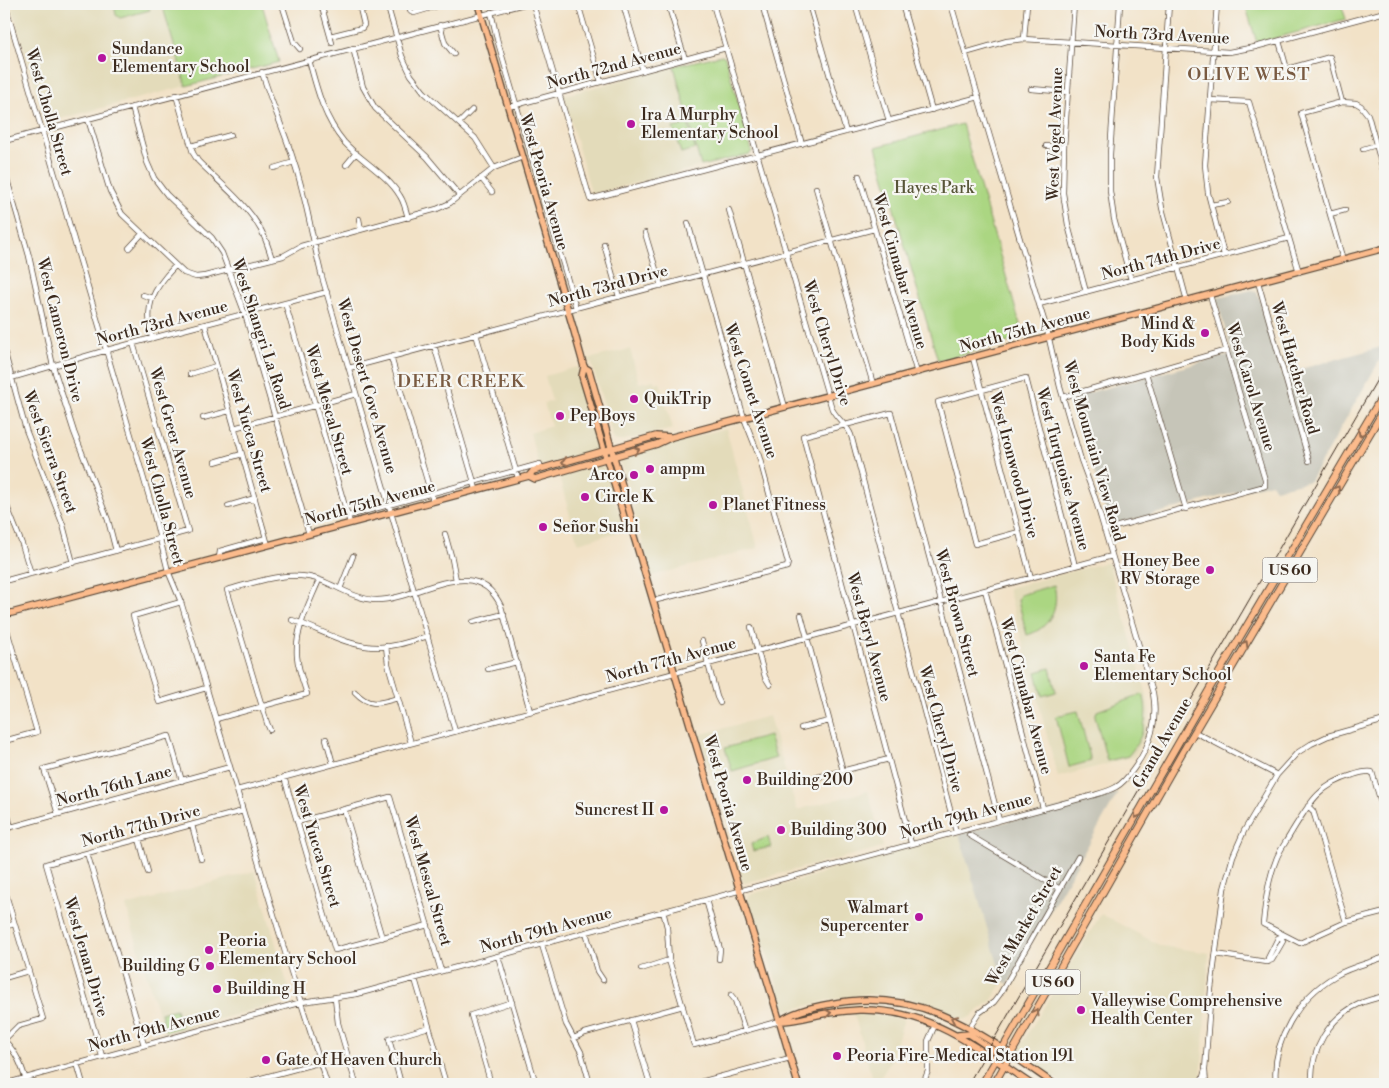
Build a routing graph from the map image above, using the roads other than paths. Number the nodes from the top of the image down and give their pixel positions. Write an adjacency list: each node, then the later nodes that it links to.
1 (5, 4): 64 (street, West Cholla Street)
2 (282, 4): 40 (street)
3 (321, 4): 30 (street)
4 (359, 4): 25 (street)
5 (385, 4): 25 (street); 31 (street)
6 (408, 4): 7 (street)
7 (444, 4)
8 (478, 4): 28 (main road, West Peoria Avenue)
9 (524, 4): 26 (street)
10 (533, 4): 51 (street)
11 (578, 4): 48 (street)
12 (623, 4): 46 (street)
13 (668, 4): 44 (street)
14 (714, 4): 38 (street, West Cheryl Drive)
15 (762, 4): 68 (street)
16 (809, 4): 65 (street)
17 (855, 4): 62 (street)
18 (902, 4): 60 (street)
19 (951, 4): 42 (street, West Mountain View Road)
20 (1027, 4): 32 (street)
21 (1074, 4): 34 (street, West Vogel Avenue)
22 (1120, 4): 36 (street)
23 (1169, 4): 39 (street)
24 (1217, 4): 41 (street)
25 (361, 10): 30 (street)
26 (491, 12): 28 (street); 56 (street, West Peoria Avenue)
27 (1385, 12): 33 (street, North 73rd Avenue)
28 (482, 15): 29 (street); 57 (main road, West Peoria Avenue)
29 (440, 25): 31 (street); 43 (street)
30 (330, 36): 35 (street)
31 (396, 37): 37 (street); 63 (street)
32 (1024, 39): 34 (street, North 73rd Avenue); 42 (street, North 73rd Avenue)
33 (1279, 41): 41 (street, North 73rd Avenue); 55 (street)
34 (1071, 42): 36 (street, North 73rd Avenue); 50 (street, West Vogel Avenue)
35 (332, 43)
36 (1118, 45): 39 (street, North 73rd Avenue); 116 (street)
37 (353, 48): 45 (street); 87 (street)
38 (726, 48): 44 (street, North 72nd Avenue); 75 (street, West Cheryl Drive)
39 (1166, 48): 41 (street, North 73rd Avenue); 112 (street)
40 (300, 49)
41 (1213, 52): 54 (street)
42 (965, 53): 53 (street, West Mountain View Road)
43 (454, 54)
44 (685, 59): 46 (street, North 72nd Avenue)
45 (309, 60): 47 (street); 74 (street)
46 (643, 71): 48 (street, North 72nd Avenue)
47 (262, 72): 52 (street); 77 (street, West Desert Cove Avenue)
48 (601, 82): 51 (street, North 72nd Avenue)
49 (1031, 89): 50 (street)
50 (1068, 92): 72 (street, West Vogel Avenue)
51 (559, 94): 56 (street, North 72nd Avenue); 75 (street)
52 (176, 95): 58 (street); 70 (street)
53 (979, 97): 60 (street); 127 (street, West Mountain View Road)
54 (1210, 100): 89 (street); 100 (street)
55 (1342, 102): 69 (street); 92 (street)
56 (516, 105): 57 (street, North 72nd Avenue); 128 (street, West Peoria Avenue)
57 (508, 107): 76 (main road, West Peoria Avenue)
58 (132, 108): 61 (street); 113 (street, West Shangri La Road)
59 (472, 110): 63 (street)
60 (932, 110): 62 (street)
61 (88, 119): 64 (street); 99 (street)
62 (889, 121): 65 (street)
63 (460, 123): 80 (street)
64 (42, 131): 67 (street); 138 (street, West Cholla Street)
65 (846, 132): 68 (street)
66 (232, 135): 70 (street)
67 (4, 141)
68 (802, 144): 75 (street)
69 (1376, 145): 73 (street); 83 (street)
70 (191, 146): 108 (street)
71 (1046, 146): 72 (street)
72 (1064, 147): 120 (street, West Vogel Avenue)
73 (1363, 149)
74 (356, 153): 78 (street); 93 (street)
75 (757, 155): 106 (street, West Cheryl Drive)
76 (523, 157): 80 (street); 129 (main road, West Peoria Avenue)
77 (294, 162): 79 (street); 102 (street, West Desert Cove Avenue)
78 (346, 165)
79 (274, 168)
80 (494, 168): 84 (street)
81 (4, 169): 142 (street, West Cameron Drive)
82 (859, 176): 96 (street, West Cinnabar Avenue)
83 (1385, 176)
84 (481, 178): 86 (street); 87 (street)
85 (816, 188): 101 (street)
86 (492, 192)
87 (459, 195): 93 (street)
88 (1228, 202): 89 (street)
89 (1211, 205): 107 (street)
90 (729, 210): 110 (street)
91 (1345, 210): 92 (street)
92 (1330, 214): 109 (street)
93 (408, 218): 97 (street)
94 (359, 219): 97 (street)
95 (688, 223): 115 (street, West Comet Avenue)
96 (874, 229): 101 (street, North 73rd Drive); 146 (street, West Cinnabar Avenue)
97 (362, 230): 102 (street)
98 (645, 233): 118 (street)
99 (142, 234): 104 (street); 111 (street)
100 (1289, 238): 107 (street, North 74th Drive); 114 (street)
101 (831, 240): 106 (street, North 73rd Drive); 151 (street)
102 (314, 243): 108 (street); 119 (street, West Desert Cove Avenue)
103 (604, 244): 123 (street)
104 (129, 248)
105 (1385, 248): 109 (main road, North 75th Avenue)
106 (786, 252): 110 (street, North 73rd Drive); 157 (street, West Cheryl Drive)
107 (1224, 255): 112 (street, North 74th Drive)
108 (272, 259): 113 (street)
109 (1343, 260): 114 (main road, North 75th Avenue)
110 (744, 263): 115 (street, North 73rd Drive); 160 (street)
111 (175, 266): 113 (street); 124 (street)
112 (1178, 268): 116 (street, North 74th Drive); 125 (street)
113 (228, 270): 130 (street, West Shangri La Road)
114 (1299, 272): 117 (main road, North 75th Avenue)
115 (702, 274): 118 (street, North 73rd Drive); 165 (street, West Comet Avenue)
116 (1131, 280): 120 (street, North 74th Drive)
117 (1258, 282): 122 (main road, North 75th Avenue); 174 (street, West Hatcher Road)
118 (661, 286): 123 (street, North 73rd Drive)
119 (326, 292): 126 (street, North 73rd Avenue); 145 (street, West Desert Cove Avenue)
120 (1086, 292): 127 (street, North 74th Drive)
121 (143, 295): 124 (street)
122 (1210, 295): 125 (main road, North 75th Avenue); 139 (street, West Carol Avenue)
123 (619, 297): 128 (street, North 73rd Drive)
124 (152, 298): 133 (street)
125 (1187, 301): 134 (main road, North 75th Avenue)
126 (285, 303): 130 (street, North 73rd Avenue); 159 (street, West Mescal Street)
127 (1039, 304): 134 (street, West Mountain View Road)
128 (576, 308): 129 (street, North 73rd Drive)
129 (568, 310): 132 (street, North 73rd Drive); 144 (main road, West Peoria Avenue)
130 (245, 314): 131 (street, North 73rd Avenue); 163 (street, West Shangri La Road)
131 (204, 325): 133 (street, North 73rd Avenue); 143 (street, West Yucca Street)
132 (476, 334): 136 (street, North 73rd Drive); 178 (street)
133 (152, 338): 135 (street, North 73rd Avenue)
134 (1049, 338): 141 (main road, North 75th Avenue); 158 (street, West Mountain View Road)
135 (133, 343): 138 (street, North 73rd Avenue); 201 (street, West Greer Avenue)
136 (434, 345): 140 (street, North 73rd Drive); 182 (street)
137 (4, 350): 149 (street, West Sierra Street)
138 (107, 350): 142 (street, North 73rd Avenue); 201 (street, West Cholla Street)
139 (1227, 350): 148 (street); 191 (street, West Carol Avenue)
140 (391, 357): 145 (street, North 73rd Drive); 184 (street)
141 (973, 358): 146 (main road, North 75th Avenue); 154 (street, West Ironwood Drive)
142 (53, 366): 149 (street, North 73rd Avenue); 203 (street, West Cameron Drive)
143 (216, 366): 147 (street); 162 (street, West Yucca Street)
144 (584, 367): 152 (main road, West Peoria Avenue); 153 (main road, West Peoria Avenue)
145 (349, 368): 156 (street, West Desert Cove Avenue)
146 (916, 373): 151 (main road, North 75th Avenue)
147 (190, 374)
148 (1146, 374): 158 (street); 191 (street)
149 (10, 378): 150 (street, North 73rd Avenue); 207 (street, West Sierra Street)
150 (4, 380)
151 (873, 384): 157 (main road, North 75th Avenue)
152 (594, 388): 153 (main road); 169 (main road, West Peoria Avenue)
153 (586, 390): 170 (main road, West Peoria Avenue)
154 (982, 390): 197 (street, West Ironwood Drive); 197 (street); 208 (street, West Turquoise Avenue)
155 (1385, 391): 190 (highway, Grand Avenue / US 60, one-way to 190)
156 (356, 394): 159 (street); 188 (street, West Desert Cove Avenue)
157 (829, 396): 160 (main road, North 75th Avenue); 166 (street, West Cheryl Drive)
158 (1063, 397): 196 (street, West Mountain View Road)
159 (315, 406): 163 (street); 194 (street, West Mescal Street)
160 (785, 407): 165 (main road, North 75th Avenue)
161 (1385, 408): 192 (highway, Grand Avenue / US 60, one-way to 161)
162 (230, 410): 164 (street); 167 (street, West Yucca Street)
163 (275, 417): 167 (street); 198 (street, West Shangri La Road)
164 (203, 418)
165 (744, 418): 168 (main road, North 75th Avenue); 218 (street, West Comet Avenue)
166 (844, 425): 220 (street, West Brown Street); 221 (street, West Cheryl Drive); 229 (street, West Beryl Avenue)
167 (234, 428): 171 (street, West Yucca Street)
168 (672, 437): 169 (main road, North 75th Avenue); 172 (main road, North 75th Avenue, one-way to 168)
169 (612, 448): 170 (main road, North 75th Avenue); 172 (main road, West Peoria Avenue)
170 (603, 450): 173 (main road, West Peoria Avenue); 177 (main road, North 75th Avenue, one-way to 177)
171 (242, 454): 175 (street); 185 (street, West Yucca Street)
172 (614, 456): 173 (main road, North 75th Avenue); 195 (main road, West Peoria Avenue)
173 (606, 459): 181 (main road, North 75th Avenue); 195 (main road, West Peoria Avenue)
174 (1309, 461)
175 (215, 462)
176 (540, 464): 178 (street, North 75th Avenue)
177 (548, 467): 179 (main road, North 75th Avenue); 181 (main road)
178 (516, 470): 180 (street); 182 (street, North 75th Avenue)
179 (529, 476): 180 (main road, North 75th Avenue); 181 (main road, North 75th Avenue)
180 (518, 478): 183 (main road, North 75th Avenue)
181 (537, 478)
182 (474, 482): 183 (street); 184 (street, North 75th Avenue)
183 (476, 489): 187 (main road, North 75th Avenue)
184 (431, 493): 187 (street); 188 (street, North 75th Avenue)
185 (255, 498): 189 (street); 200 (street, West Yucca Street)
186 (4, 499): 210 (street)
187 (434, 501): 193 (main road, North 75th Avenue)
188 (388, 505): 193 (street, West Desert Cove Avenue); 194 (street, North 75th Avenue)
189 (228, 506)
190 (1318, 506): 192 (highway); 330 (highway, Grand Avenue / US 60, one-way to 330)
191 (1186, 509): 196 (street)
192 (1325, 511): 253 (highway, Grand Avenue / US 60, one-way to 192)
193 (391, 512): 194 (main road, North 75th Avenue); 217 (street, West Desert Cove Avenue)
194 (349, 520): 198 (main road, North 75th Avenue)
195 (632, 530): 218 (main road, West Peoria Avenue)
196 (1104, 530): 205 (street, West Mountain View Road)
197 (1019, 532): 211 (street, West Ironwood Drive)
198 (310, 534): 202 (main road, North 75th Avenue)
199 (445, 534): 213 (street)
200 (266, 538): 202 (street, West Yucca Street); 206 (street, North 75th Avenue)
201 (160, 539): 203 (street); 209 (street, West Cholla Street)
202 (268, 545): 206 (main road, North 75th Avenue)
203 (116, 551): 207 (street)
204 (353, 556): 215 (street)
205 (1112, 556): 208 (street, North 77th Avenue); 266 (street, West Mountain View Road)
206 (219, 558): 209 (main road, North 75th Avenue)
207 (74, 563): 210 (street)
208 (1075, 566): 211 (street, North 77th Avenue)
209 (168, 571): 219 (street, West Cholla Street); 223 (main road, North 75th Avenue)
210 (31, 574): 214 (street)
211 (1031, 578): 216 (street, North 77th Avenue)
212 (319, 580): 215 (street); 228 (street); 245 (street)
213 (456, 580): 217 (street); 222 (street)
214 (4, 581)
215 (340, 589): 217 (street)
216 (985, 590): 220 (street, North 77th Avenue); 269 (street, West Cinnabar Avenue)
217 (414, 592): 231 (street, West Desert Cove Avenue)
218 (653, 601): 239 (main road, West Peoria Avenue)
219 (182, 602): 241 (street, West Cholla Street); 241 (street)
220 (941, 602): 221 (street, North 77th Avenue); 274 (street, West Brown Street)
221 (897, 613): 229 (street, North 77th Avenue); 279 (street, West Cheryl Drive)
222 (504, 614): 227 (street); 236 (street)
223 (4, 615)
224 (801, 615): 232 (street)
225 (4, 620): 255 (street)
226 (292, 620): 228 (street)
227 (473, 622)
228 (302, 623): 234 (street); 245 (street)
229 (853, 625): 232 (street, North 77th Avenue); 257 (street, West Beryl Avenue)
230 (751, 627): 235 (street)
231 (428, 636): 234 (street); 252 (street, West Desert Cove Avenue)
232 (807, 637): 235 (street, North 77th Avenue); 249 (street)
233 (702, 641): 237 (street)
234 (386, 646): 243 (street)
235 (757, 650): 237 (street, North 77th Avenue); 240 (street)
236 (516, 662): 238 (street); 246 (street)
237 (708, 663): 239 (street, North 77th Avenue); 244 (street)
238 (488, 669)
239 (674, 672): 246 (street, North 77th Avenue); 290 (main road, West Peoria Avenue)
240 (770, 685)
241 (206, 688): 247 (street, West Cholla Street)
242 (355, 692): 243 (street)
243 (398, 698): 256 (street)
244 (720, 703)
245 (262, 706): 247 (street); 251 (street)
246 (530, 711): 252 (street, North 77th Avenue)
247 (216, 719): 259 (street, West Cholla Street)
248 (1385, 720): 261 (street)
249 (829, 721): 250 (street); 260 (street)
250 (801, 728)
251 (270, 730)
252 (455, 731): 256 (street, North 77th Avenue)
253 (1195, 732): 261 (street); 331 (highway, Grand Avenue / US 60, one-way to 253)
254 (326, 739): 258 (street)
255 (4, 741)
256 (412, 743): 258 (street, North 77th Avenue)
257 (889, 759): 260 (street); 282 (street, West Beryl Avenue)
258 (333, 764): 262 (street, North 77th Avenue)
259 (230, 767): 264 (street, North 76th Lane); 265 (street, West Cholla Street)
260 (842, 771): 263 (street)
261 (1277, 775): 302 (street)
262 (284, 777): 265 (street, North 77th Avenue); 275 (street, West Yucca Street)
263 (814, 778)
264 (182, 780): 272 (street, North 76th Lane); 272 (street)
265 (237, 790): 271 (street, West Cholla Street)
266 (1094, 795): 269 (street, North 79th Avenue)
267 (4, 802): 277 (street)
268 (1308, 806): 273 (street); 294 (street); 299 (street)
269 (1043, 808): 274 (street, North 79th Avenue)
270 (344, 809): 275 (street); 296 (street, West Mescal Street); 300 (street)
271 (243, 811): 276 (street, North 77th Drive); 316 (street, West Cholla Street)
272 (58, 814): 277 (street, North 76th Lane)
273 (1385, 816)
274 (999, 820): 279 (street, North 79th Avenue)
275 (297, 822): 300 (street, West Yucca Street)
276 (192, 825): 281 (street, North 77th Drive); 285 (street)
277 (11, 827): 278 (street, North 76th Lane)
278 (4, 829)
279 (956, 832): 282 (street, North 79th Avenue)
280 (969, 835): 289 (street)
281 (138, 839): 283 (street, North 77th Drive); 287 (street)
282 (911, 843): 290 (street, North 79th Avenue)
283 (88, 853): 286 (street, North 77th Drive); 329 (street)
284 (1078, 857): 289 (street, West Market Street)
285 (201, 859)
286 (46, 864): 332 (street, West Jenan Drive)
287 (148, 872)
288 (4, 888): 295 (street)
289 (1060, 889): 325 (street, West Market Street)
290 (740, 891): 291 (street, North 79th Avenue); 322 (main road, West Peoria Avenue)
291 (706, 900): 292 (street, North 79th Avenue); 305 (street)
292 (664, 911): 298 (street, North 79th Avenue); 306 (street)
293 (1385, 912): 294 (street)
294 (1346, 922): 299 (street)
295 (14, 924): 297 (street); 308 (street)
296 (428, 925): 300 (street); 309 (street, West Mescal Street)
297 (4, 927)
298 (586, 932): 301 (street, North 79th Avenue); 312 (street)
299 (1282, 935): 302 (street)
300 (382, 938)
301 (542, 944): 303 (street, North 79th Avenue); 327 (street)
302 (1216, 954): 337 (street)
303 (498, 956): 309 (street, North 79th Avenue); 317 (street)
304 (1385, 957): 360 (street)
305 (719, 959)
306 (669, 960): 307 (street); 319 (street)
307 (641, 969)
308 (28, 971): 310 (street); 328 (street)
309 (442, 972): 311 (street, North 79th Avenue)
310 (4, 978)
311 (415, 979): 315 (street, North 79th Avenue); 324 (street)
312 (603, 980)
313 (731, 995): 326 (street)
314 (1385, 996): 361 (street)
315 (335, 998): 316 (street, North 79th Avenue); 344 (street)
316 (302, 1002): 329 (street, North 79th Avenue); 334 (street, West Cholla Street)
317 (512, 1002): 347 (street); 348 (street)
318 (899, 1003): 320 (main road); 322 (main road); 325 (main road, one-way to 318)
319 (683, 1006): 321 (street); 326 (street)
320 (896, 1014): 322 (main road, one-way to 320); 323 (main road)
321 (631, 1020): 327 (street); 350 (street)
322 (780, 1021): 326 (street); 333 (main road, West Peoria Avenue)
323 (935, 1025): 330 (main road); 353 (street)
324 (429, 1027): 345 (street); 346 (street)
325 (970, 1028): 330 (main road)
326 (745, 1032)
327 (574, 1038): 349 (street)
328 (4, 1040): 338 (street)
329 (144, 1045): 332 (street, North 79th Avenue)
330 (999, 1054): 331 (main road); 336 (main road); 354 (highway, Grand Avenue / US 60)
331 (1011, 1054): 336 (highway, Grand Avenue / US 60); 357 (main road)
332 (102, 1056): 335 (street, North 79th Avenue)
333 (790, 1058): 351 (street); 352 (main road, West Peoria Avenue)
334 (321, 1062): 342 (street); 343 (street, West Cholla Street)
335 (77, 1063): 338 (street, North 79th Avenue); 341 (street)
336 (1004, 1066): 355 (highway, Grand Avenue / US 60); 356 (main road)
337 (1205, 1070): 358 (street); 359 (street)
338 (25, 1077): 339 (street, North 79th Avenue); 340 (street)
339 (4, 1084)
340 (27, 1084)
341 (83, 1084)
342 (239, 1084)
343 (327, 1084)
344 (356, 1084)
345 (402, 1084)
346 (446, 1084)
347 (491, 1084)
348 (536, 1084)
349 (590, 1084)
350 (650, 1084)
351 (693, 1084)
352 (798, 1084)
353 (923, 1084)
354 (982, 1084)
355 (994, 1084)
356 (1031, 1084)
357 (1054, 1084)
358 (1201, 1084)
359 (1206, 1084)
360 (1276, 1084)
361 (1312, 1084)

